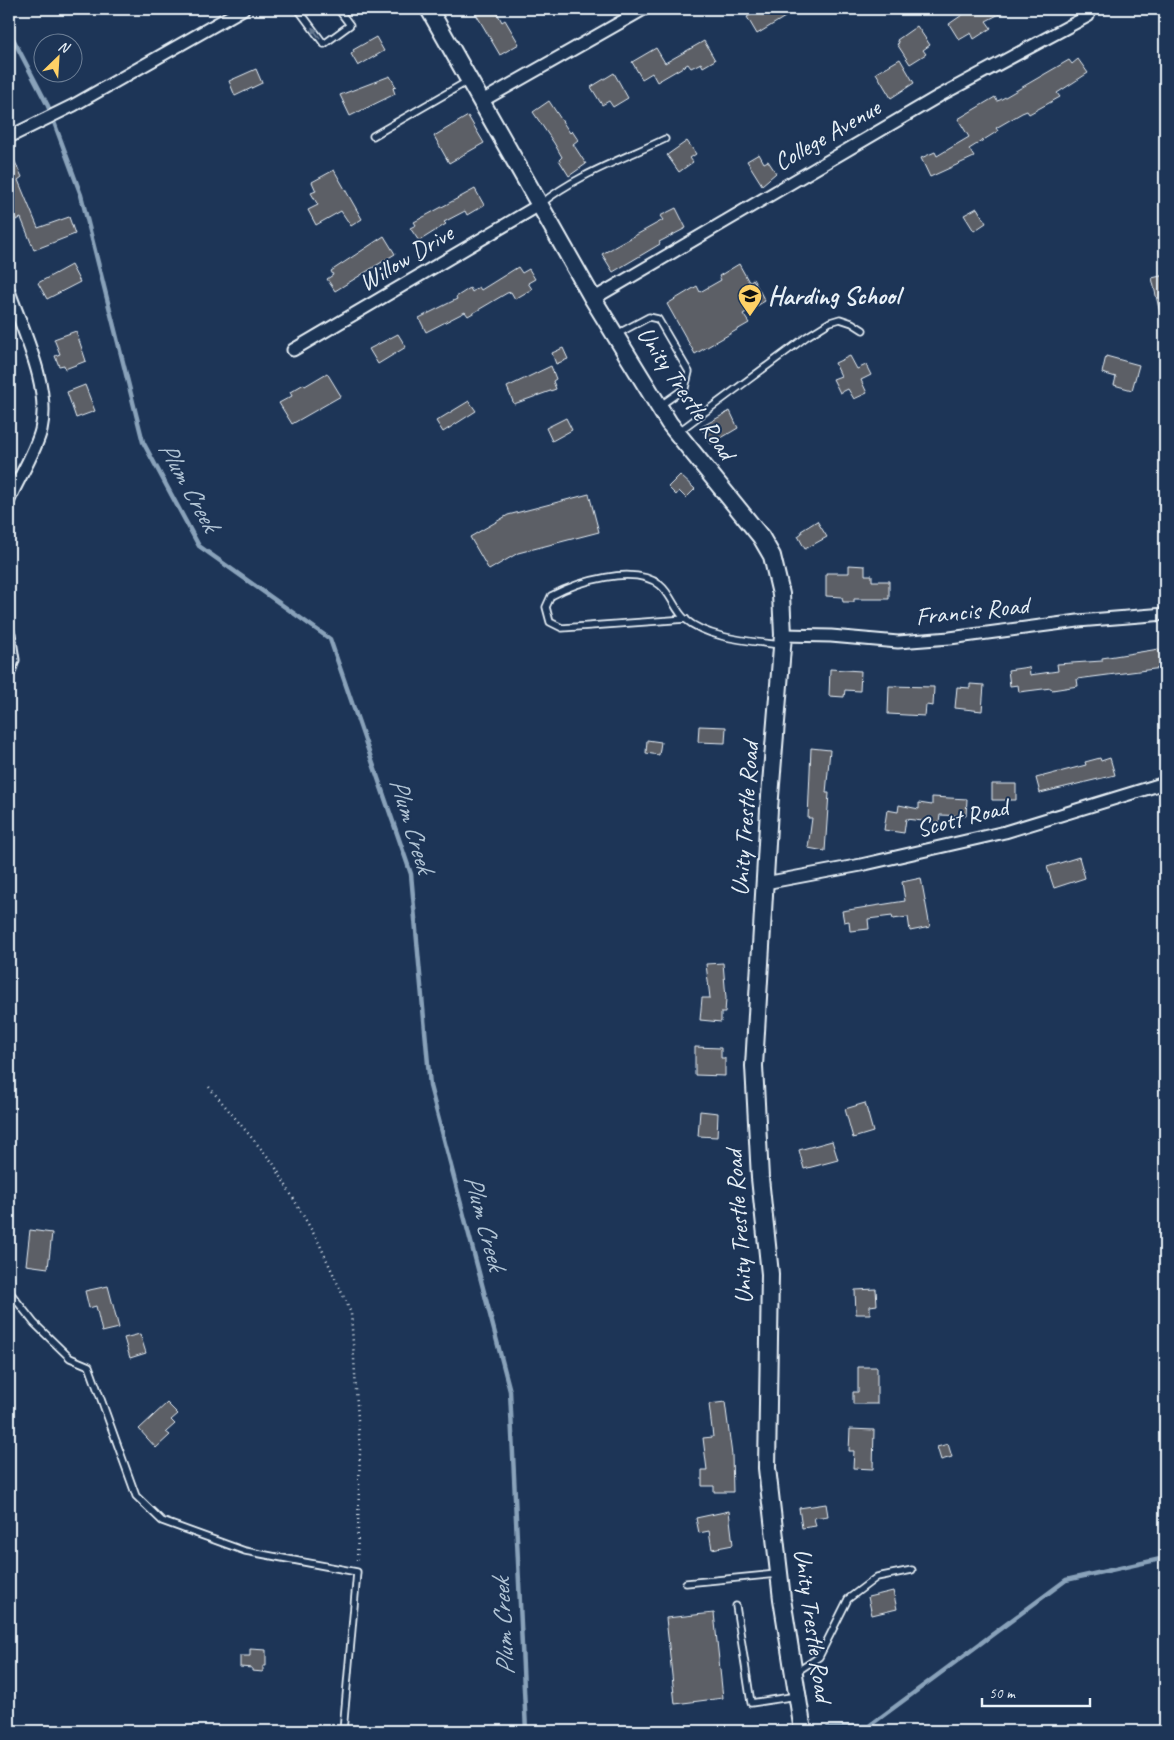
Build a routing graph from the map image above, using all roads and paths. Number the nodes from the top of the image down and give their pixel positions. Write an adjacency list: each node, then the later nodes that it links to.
1 (243, 9): 6 (street)
2 (298, 9): 3 (lane, one-way to 2)
3 (338, 9)
4 (429, 9): 8 (street, Unity Trestle Road)
5 (644, 9): 9 (street)
6 (229, 13): 11 (street)
7 (1088, 16): 15 (street, College Avenue)
8 (470, 80): 9 (street, Unity Trestle Road); 10 (lane)
9 (482, 101): 13 (street, Unity Trestle Road)
10 (373, 136)
11 (9, 137)
12 (665, 139): 13 (lane)
13 (541, 204): 15 (street, Unity Trestle Road); 18 (street, Willow Drive)
14 (9, 291): 21 (street)
15 (593, 299): 17 (street, Unity Trestle Road)
16 (863, 330): 20 (lane)
17 (616, 335): 19 (street, Unity Trestle Road); 19 (lane)
18 (294, 350)
19 (659, 406): 20 (street, Unity Trestle Road)
20 (677, 433): 25 (street, Unity Trestle Road)
21 (9, 500)
22 (1165, 614): 25 (street, Francis Road)
23 (686, 619): 23 (lane); 25 (lane)
24 (9, 634): 26 (street)
25 (783, 640): 28 (street, Unity Trestle Road)
26 (9, 672)
27 (1165, 783): 28 (street, Scott Road)
28 (765, 883): 33 (street, Unity Trestle Road)
29 (209, 1087): 32 (path)
30 (9, 1290): 32 (lane)
31 (912, 1570): 36 (lane)
32 (357, 1572): 38 (lane)
33 (780, 1574): 34 (lane); 36 (street, Unity Trestle Road)
34 (686, 1583)
35 (736, 1606): 37 (lane)
36 (794, 1674): 37 (street, Unity Trestle Road)
37 (797, 1696): 39 (street, Unity Trestle Road)
38 (343, 1731)
39 (802, 1731)

